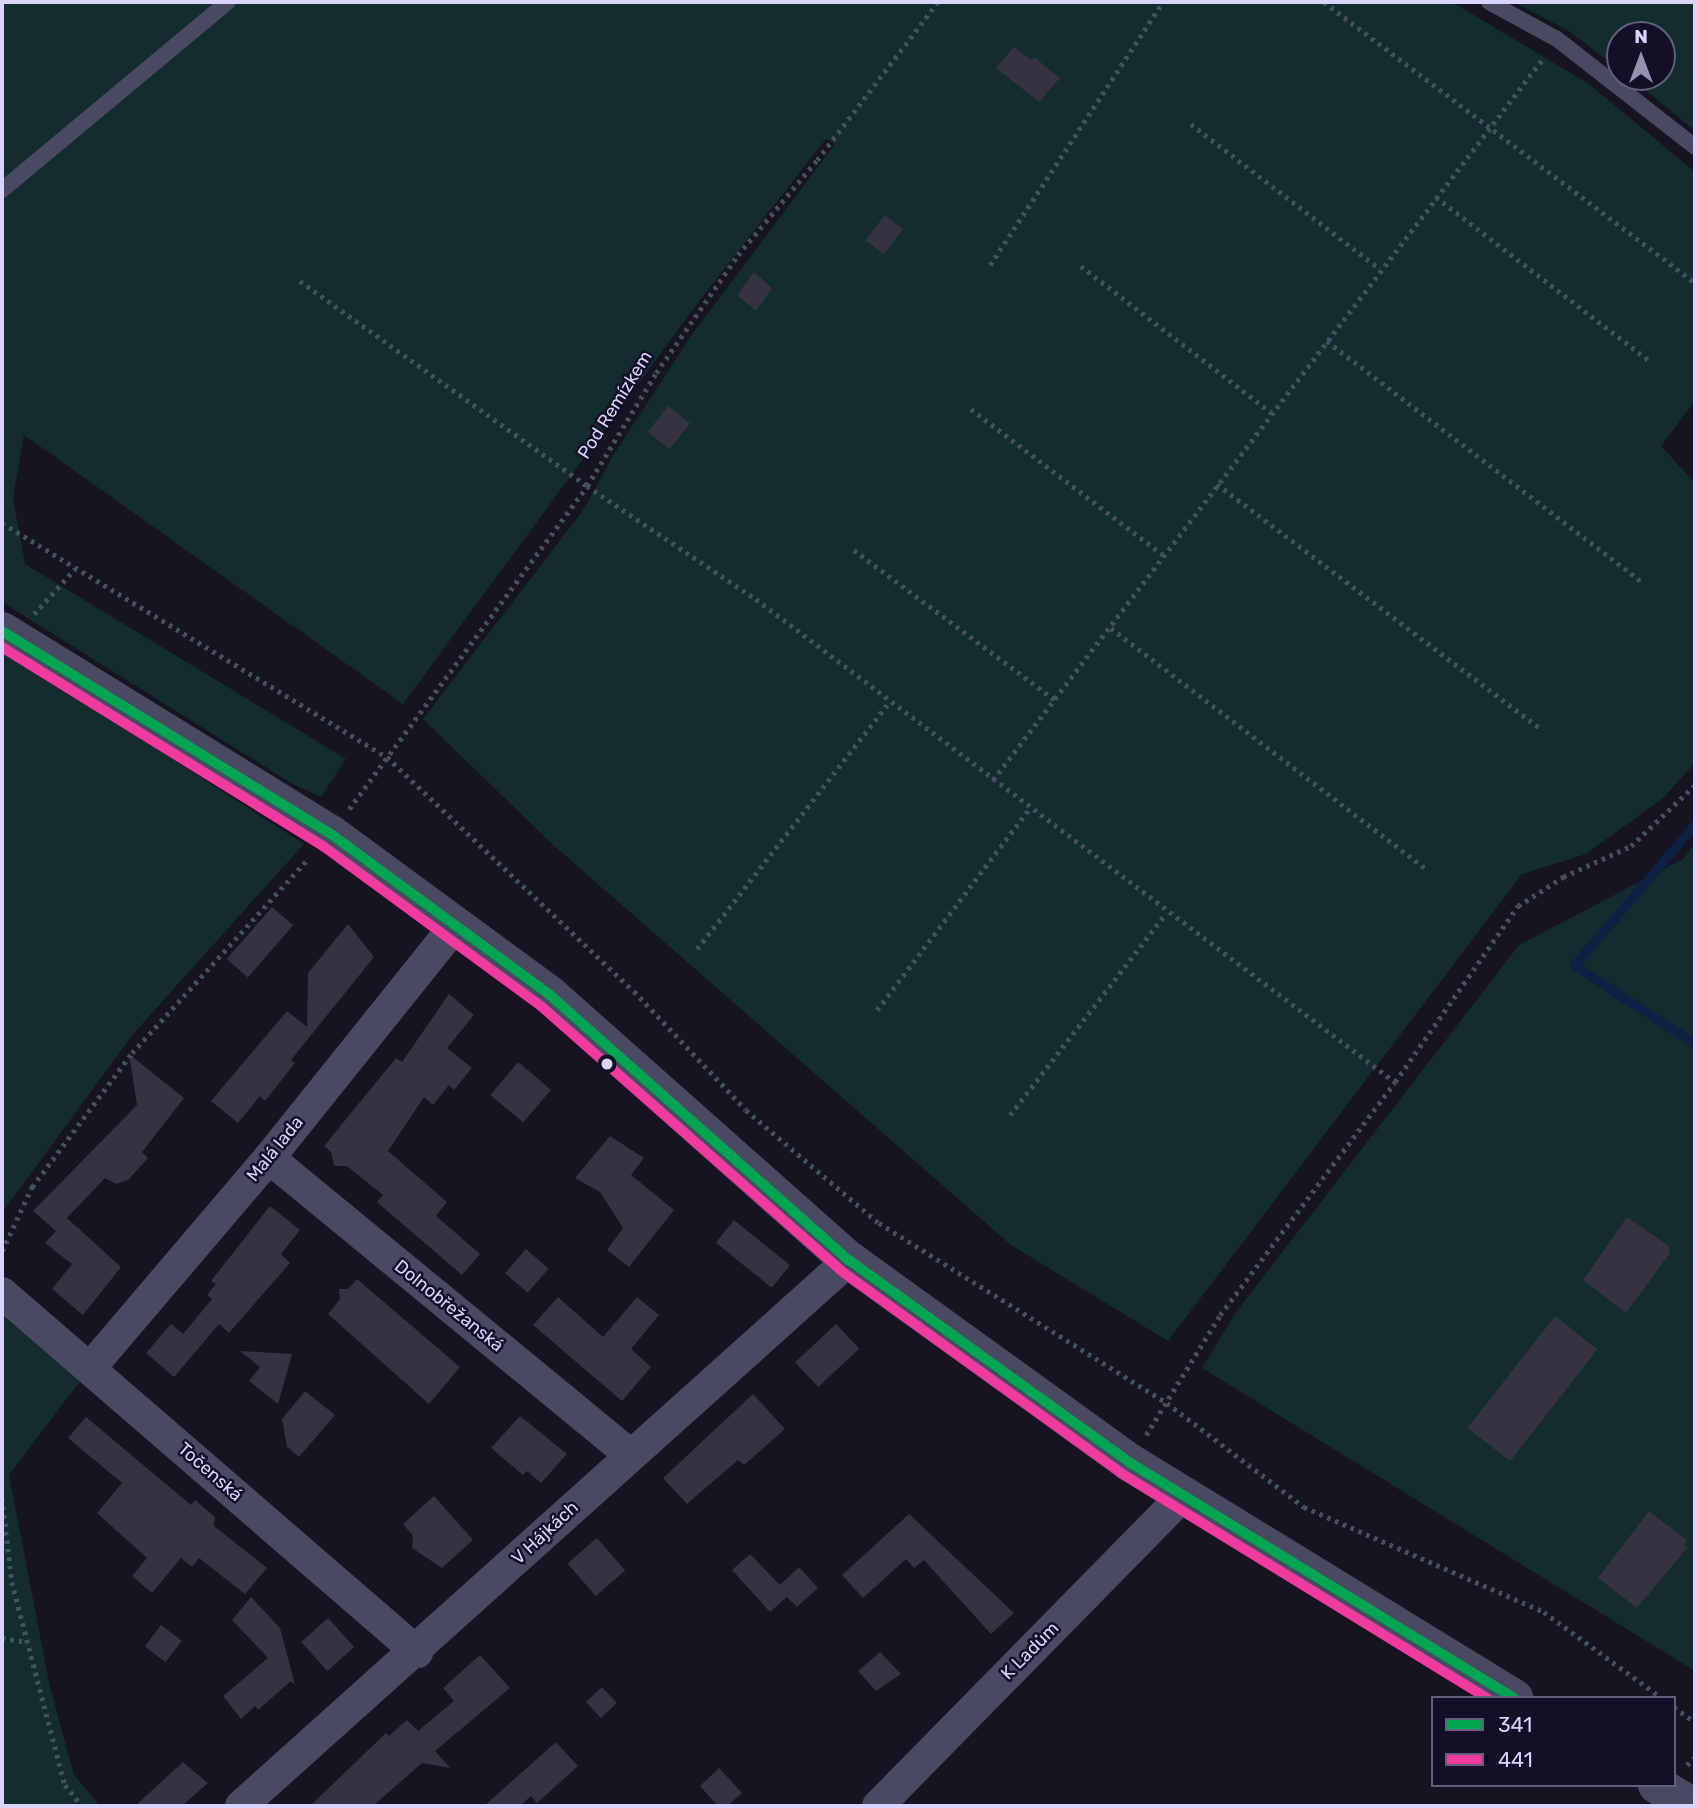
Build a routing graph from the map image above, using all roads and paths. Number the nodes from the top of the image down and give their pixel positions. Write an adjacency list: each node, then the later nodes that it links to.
1 (228, 2): 10 (lane)
2 (938, 2): 22 (path, Pod Remízkem)
3 (1163, 2): 12 (path)
4 (1324, 2): 8 (path)
5 (1489, 2): 6 (lane)
6 (1557, 39): 8 (path); 9 (lane)
7 (1191, 124): 14 (path)
8 (1490, 127): 11 (path); 16 (path)
9 (1695, 147)
10 (2, 190)
11 (1436, 197): 14 (path); 18 (path)
12 (990, 265)
13 (1081, 266): 20 (path)
14 (1380, 269): 17 (path)
15 (300, 281): 22 (path)
16 (1695, 283)
17 (1327, 341): 20 (path); 27 (path)
18 (1652, 363)
19 (971, 409): 25 (path)
20 (1272, 413): 21 (path)
21 (1217, 484): 25 (path); 32 (path)
22 (587, 486): 31 (path); 33 (path, Pod Remízkem)
23 (2, 523): 26 (path)
24 (854, 550): 30 (path)
25 (1163, 555): 28 (path)
26 (75, 569): 29 (path); 33 (path)
27 (1641, 581)
28 (1110, 628): 30 (path); 38 (path)
29 (7, 634): 37 (street)
30 (1055, 700): 34 (path)
31 (889, 702): 34 (path); 41 (path)
32 (1542, 730)
33 (387, 757): 37 (path, Pod Remízkem); 50 (path)
34 (993, 780): 36 (path)
35 (1695, 785): 43 (path)
36 (1029, 809): 39 (path); 42 (path)
37 (331, 834): 40 (street); 46 (path, Pod Remízkem)
38 (1427, 870)
39 (1166, 913): 43 (path); 44 (path)
40 (455, 926): 45 (street, Malá lada); 47 (street)
41 (697, 948)
42 (877, 1010)
43 (1395, 1082): 50 (path)
44 (1010, 1115)
45 (269, 1158): 49 (street, Malá lada); 51 (street, Dolnobřežanská)
46 (2, 1251)
47 (849, 1260): 51 (street, V Hájkách); 52 (street)
48 (2, 1293): 49 (street, Točenská)
49 (91, 1367): 56 (street, Točenská)
50 (1167, 1403): 58 (path)
51 (629, 1454): 56 (street, V Hájkách)
52 (1183, 1496): 57 (street); 64 (street, K Ladům)
53 (2, 1498): 55 (path)
54 (2, 1638): 55 (path)
55 (28, 1642): 62 (path)
56 (417, 1652): 63 (street, V Hájkách)
57 (1511, 1696)
58 (1659, 1696)
59 (1676, 1708): 60 (path)
60 (1695, 1722)
61 (1660, 1787): 65 (street)
62 (82, 1806)
63 (241, 1806)
64 (877, 1806)
65 (1692, 1806)

